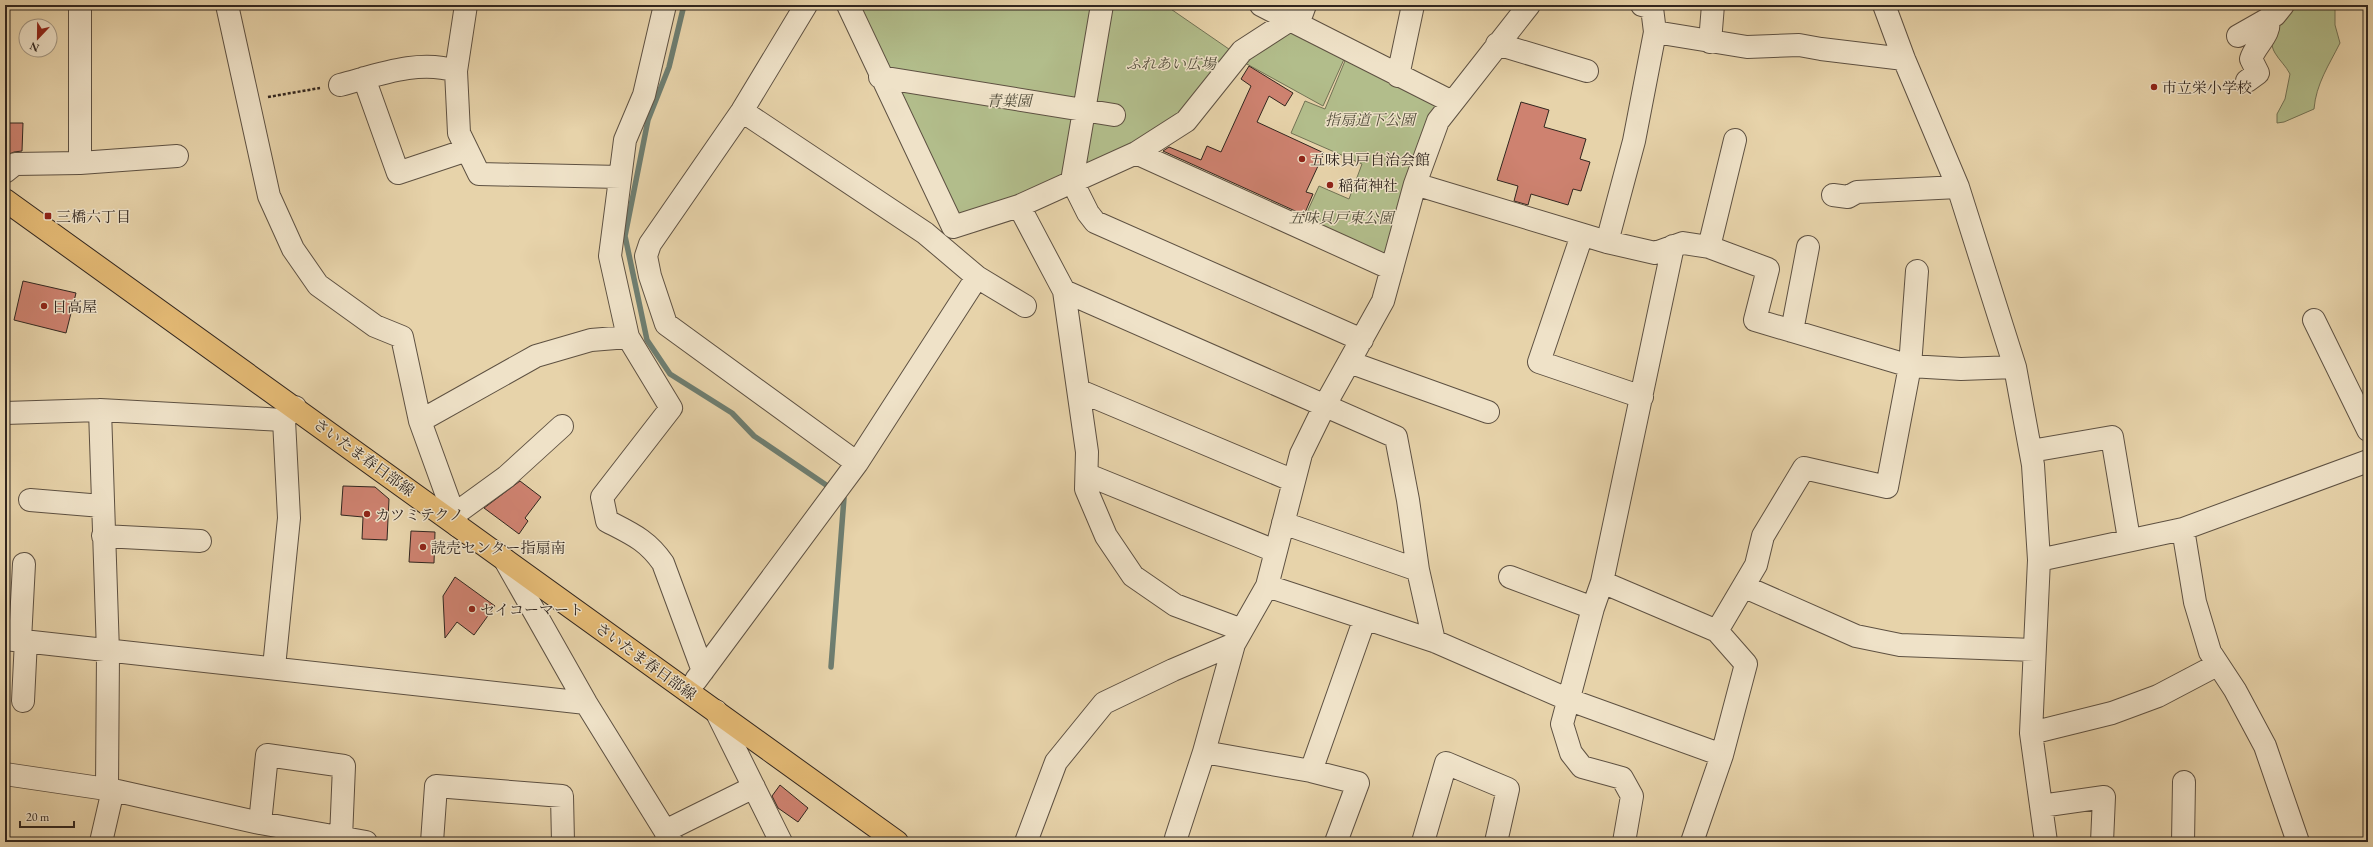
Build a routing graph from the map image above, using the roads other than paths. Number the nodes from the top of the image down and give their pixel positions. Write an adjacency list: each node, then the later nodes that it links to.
1 (80, 5): 36 (street)
2 (227, 5): 69 (street)
3 (466, 5): 21 (street)
4 (665, 5): 38 (street)
5 (806, 5): 30 (street)
6 (848, 5): 23 (street)
7 (1102, 5): 29 (street)
8 (1261, 5): 15 (street)
9 (1413, 5): 24 (street)
10 (1529, 5): 19 (street)
11 (1642, 5): 16 (street)
12 (1713, 5): 18 (street)
13 (1884, 5): 20 (street)
14 (2275, 12): 17 (street); 26 (street)
15 (1298, 16): 24 (street); 34 (street)
16 (1655, 32): 18 (street); 46 (street)
17 (2238, 36)
18 (1710, 42): 20 (street)
19 (1497, 44): 22 (street); 28 (street)
20 (1904, 59): 41 (street)
21 (456, 71): 25 (street); 33 (street)
22 (1587, 71)
23 (880, 76): 29 (street); 44 (street)
24 (1398, 76): 28 (street)
25 (364, 78): 27 (street); 33 (street)
26 (2247, 81)
27 (340, 85)
28 (1452, 102): 40 (street)
29 (1084, 110): 31 (street); 39 (street)
30 (742, 111): 52 (street); 74 (street)
31 (1114, 115)
32 (1735, 140): 49 (street)
33 (467, 150): 38 (street)
34 (1136, 153): 39 (street); 50 (street)
35 (177, 156): 36 (street)
36 (80, 163): 37 (street)
37 (5, 172)
38 (620, 177): 57 (street)
39 (1072, 181): 44 (street); 58 (street)
40 (1415, 184): 45 (street); 50 (street)
41 (1958, 187): 42 (street); 61 (street)
42 (1833, 195)
43 (5, 200): 68 (main road, さいたま春日部線)
44 (1019, 206): 53 (street)
45 (1582, 235): 46 (street); 63 (street)
46 (1607, 242): 47 (street)
47 (1673, 246): 49 (street); 63 (street)
48 (1808, 246): 56 (street)
49 (1709, 247): 56 (street)
50 (1392, 269): 58 (street)
51 (1917, 271): 60 (street)
52 (977, 278): 54 (street); 74 (street)
53 (1064, 291): 62 (street); 64 (street)
54 (1025, 306)
55 (2314, 320): 71 (street)
56 (1792, 331): 60 (street)
57 (628, 337): 69 (street); 104 (street)
58 (1362, 340): 59 (street)
59 (1349, 362): 64 (street); 66 (street)
60 (1910, 366): 61 (street); 93 (street)
61 (2015, 367): 72 (street)
62 (1080, 391): 75 (street); 76 (street)
63 (1642, 397): 91 (street)
64 (1325, 405): 76 (street); 89 (street)
65 (100, 410): 67 (street); 68 (street); 78 (street)
66 (1488, 412)
67 (5, 413)
68 (289, 414): 79 (main road, さいたま春日部線); 103 (street)
69 (420, 421): 79 (street)
70 (562, 426): 79 (street)
71 (2368, 430)
72 (2031, 451): 83 (street); 87 (street)
73 (2368, 461): 81 (street)
74 (857, 463): 104 (street)
75 (1088, 475): 85 (street); 97 (street)
76 (1294, 481): 80 (street)
77 (30, 500): 78 (street)
78 (102, 506): 82 (street)
79 (456, 520): 86 (main road, さいたま春日部線)
80 (1283, 523): 85 (street); 89 (street)
81 (2183, 529): 83 (street); 102 (street)
82 (103, 536): 84 (street); 101 (street)
83 (2130, 539): 87 (street)
84 (200, 541)
85 (1275, 551): 92 (street)
86 (505, 560): 105 (main road, さいたま春日部線); 108 (street)
87 (2038, 560): 100 (street)
88 (24, 564): 98 (street)
89 (1418, 570): 99 (street)
90 (1510, 577): 94 (street)
91 (1602, 582): 94 (street); 96 (street)
92 (1267, 586): 95 (street); 97 (street)
93 (1745, 587): 96 (street); 100 (street)
94 (1592, 608): 106 (street)
95 (1365, 618): 99 (street); 113 (street)
96 (1717, 631): 112 (street)
97 (1238, 637): 111 (street); 129 (street)
98 (17, 640): 101 (street); 107 (street)
99 (1434, 641): 106 (street)
100 (2034, 650): 110 (street)
101 (108, 652): 103 (street); 117 (street)
102 (2217, 665): 110 (street); 138 (street)
103 (274, 667): 108 (street)
104 (703, 672): 105 (street)
105 (688, 691): 109 (main road, さいたま春日部線)
106 (1567, 699): 112 (street); 133 (street)
107 (23, 701)
108 (586, 703): 120 (street)
109 (716, 711): 116 (street); 128 (main road, さいたま春日部線)
110 (2031, 733): 118 (street)
111 (1204, 752): 113 (street); 122 (street)
112 (1722, 755): 134 (street)
113 (1311, 771): 130 (street)
114 (5, 774): 117 (street)
115 (2184, 782): 137 (street)
116 (754, 787): 120 (street); 127 (street)
117 (110, 789): 119 (street); 123 (street)
118 (2041, 806): 135 (street); 136 (street)
119 (260, 823): 121 (street); 121 (street)
120 (669, 836)
121 (327, 838): 124 (street)
122 (1176, 838)
123 (101, 842)
124 (366, 842)
125 (432, 842): 126 (street)
126 (563, 842)
127 (781, 842)
128 (897, 842)
129 (1026, 842)
130 (1336, 842)
131 (1423, 842): 132 (street)
132 (1496, 842)
133 (1624, 842)
134 (1692, 842)
135 (2046, 842)
136 (2102, 842)
137 (2183, 842)
138 (2298, 842)

